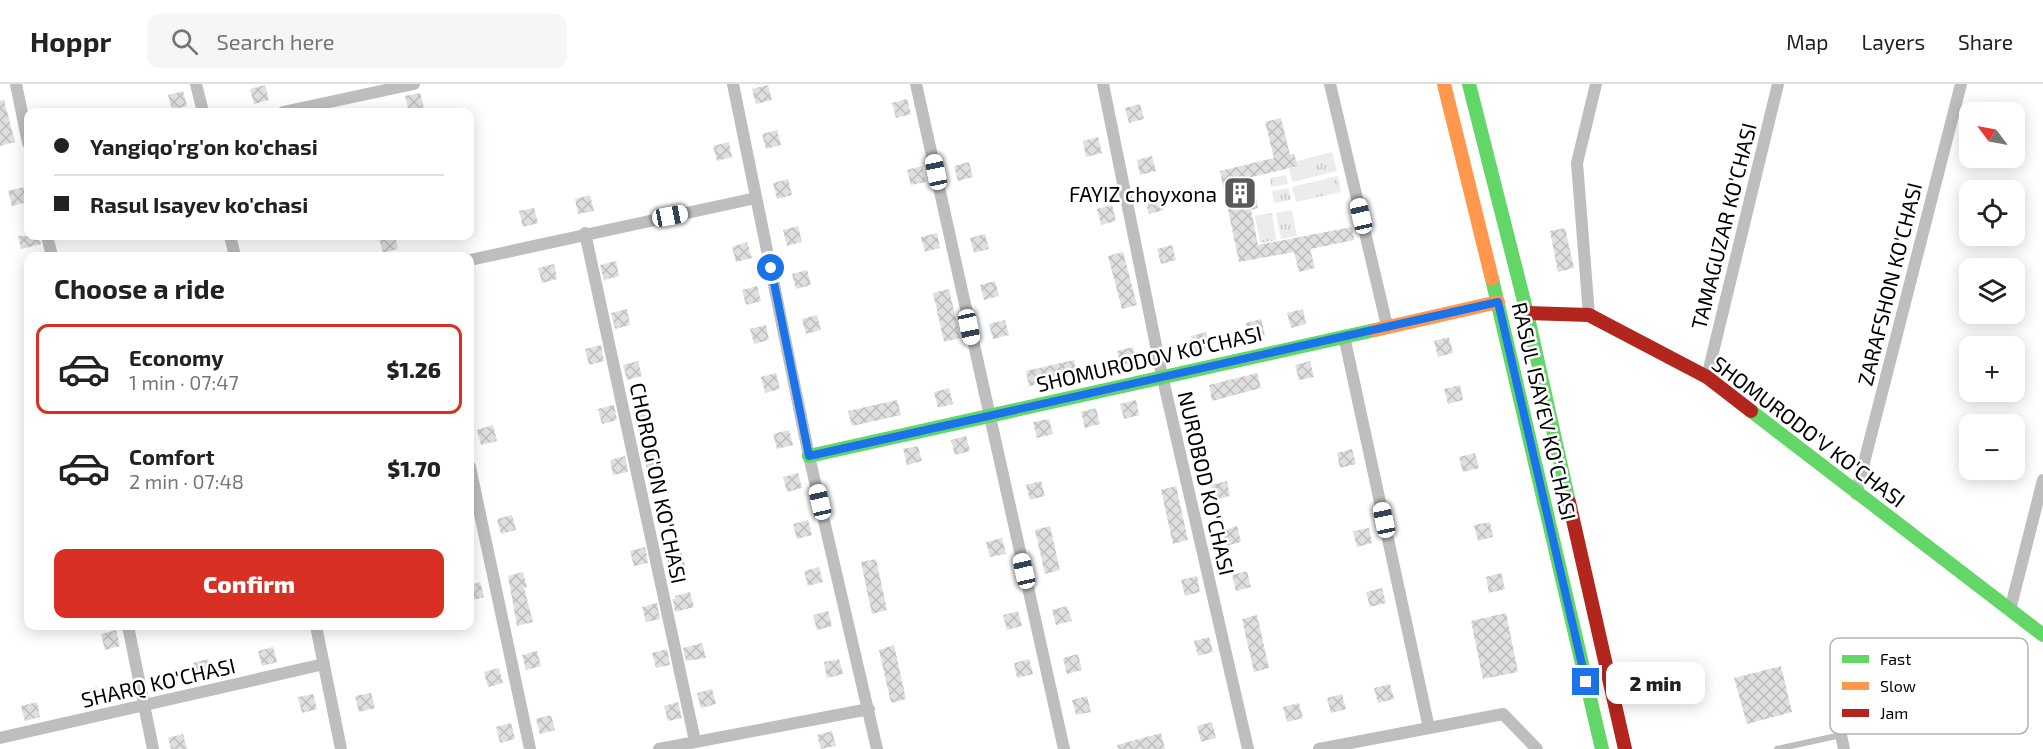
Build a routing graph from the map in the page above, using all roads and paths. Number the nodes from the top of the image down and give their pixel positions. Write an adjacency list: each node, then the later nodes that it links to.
1 (16, 84): 16 (street)
2 (196, 84): 14 (street)
3 (414, 84): 13 (street)
4 (733, 84): 17 (street)
5 (916, 84): 27 (street)
6 (1103, 84): 25 (street, NUROBOD KO'CHASI)
7 (1330, 84): 23 (street)
8 (1444, 84): 20 (main road, RASUL ISAYEV KO'CHASI)
9 (1469, 84): 21 (main road, RASUL ISAYEV KO'CHASI)
10 (1596, 84): 22 (street)
11 (1778, 84): 26 (street, TAMAGUZAR KO'CHASI)
12 (1961, 84): 31 (street, ZARAFSHON KO'CHASI)
13 (364, 90): 15 (street)
14 (202, 108)
15 (298, 108)
16 (24, 123)
17 (756, 198): 18 (street); 28 (street)
18 (585, 233): 19 (street); 42 (street, CHOROG'ON KO'CHASI)
19 (474, 259)
20 (1498, 302): 23 (main road, SHOMURODOV KO'CHASI); 53 (main road, RASUL ISAYEV KO'CHASI)
21 (1527, 313): 22 (main road, SHOMURODO'V KO'CHASI); 54 (main road, RASUL ISAYEV KO'CHASI)
22 (1588, 315): 26 (main road, SHOMURODO'V KO'CHASI)
23 (1387, 326): 24 (main road, SHOMURODOV KO'CHASI)
24 (1344, 336): 25 (main road, SHOMURODOV KO'CHASI); 39 (street)
25 (1162, 375): 27 (main road, SHOMURODOV KO'CHASI); 50 (street, NUROBOD KO'CHASI)
26 (1707, 377): 31 (main road, SHOMURODO'V KO'CHASI)
27 (989, 416): 28 (main road, SHOMURODOV KO'CHASI); 49 (street)
28 (809, 456): 38 (street)
29 (2043, 480): 32 (street)
30 (474, 486): 46 (street)
31 (1856, 494): 32 (main road, SHOMURODO'V KO'CHASI)
32 (2010, 610): 35 (main road, SHOMURODO'V KO'CHASI)
33 (129, 630): 37 (street)
34 (317, 630): 36 (street)
35 (2043, 635)
36 (324, 664): 37 (street, SHARQ KO'CHASI); 45 (street)
37 (144, 706): 41 (street, SHARQ KO'CHASI); 44 (street)
38 (869, 709): 43 (street); 48 (street)
39 (1429, 728): 51 (street); 52 (street)
40 (1841, 735): 55 (lane); 56 (street)
41 (0, 738)
42 (696, 741): 43 (street); 47 (street)
43 (713, 743)
44 (153, 749)
45 (340, 749)
46 (530, 749)
47 (659, 749)
48 (877, 749)
49 (1064, 749)
50 (1248, 749)
51 (1319, 749)
52 (1537, 749)
53 (1602, 749)
54 (1625, 749)
55 (1777, 749)
56 (1844, 749)

